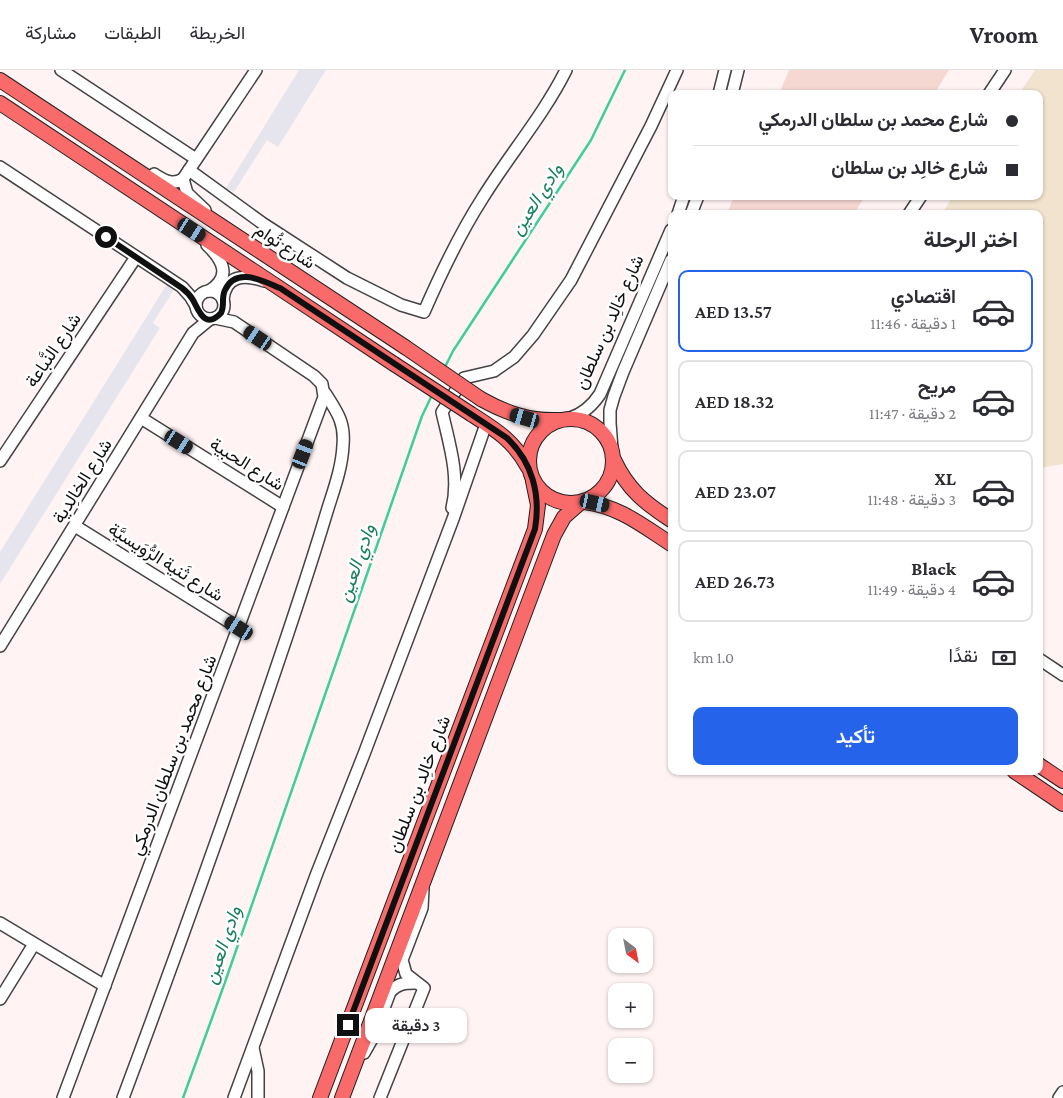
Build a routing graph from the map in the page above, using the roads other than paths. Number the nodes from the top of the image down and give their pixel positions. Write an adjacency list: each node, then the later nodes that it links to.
1 (61, 70): 13 (street)
2 (256, 70): 13 (street)
3 (566, 70): 16 (street)
4 (677, 70): 43 (street)
5 (726, 70): 9 (street)
6 (738, 70): 10 (street)
7 (1005, 70): 11 (street)
8 (0, 80): 15 (main road, شارع تُوام)
9 (720, 90)
10 (733, 90)
11 (992, 90)
12 (0, 103): 18 (main road)
13 (196, 160): 16 (street)
14 (0, 167): 20 (street)
15 (136, 169): 16 (street); 17 (main road, شارع تُوام)
16 (186, 175): 17 (street)
17 (212, 220): 32 (main road, شارع تُوام, bridge)
18 (192, 230): 23 (main road); 24 (street)
19 (668, 237): 32 (street, شارع خالِد بن سلطان)
20 (136, 257): 22 (street); 35 (street, شارع النَّباعة)
21 (668, 267): 34 (street, شارع خالِد بن سلطان)
22 (182, 288): 24 (street); 26 (street)
23 (280, 288): 25 (street); 33 (main road, bridge)
24 (207, 292): 25 (street); 26 (street)
25 (223, 302): 27 (street); 28 (street)
26 (196, 308): 27 (street); 29 (street, شارع الخالِدية)
27 (212, 318): 28 (street); 29 (street, شارع الخالِدية)
28 (234, 322): 30 (street)
29 (192, 333): 31 (street, شارع الخالِدية)
30 (325, 393): 39 (street, شارع محمد بن سلطان الدرمكي); 62 (street)
31 (141, 418): 39 (street, شارع الحبية); 41 (street, شارع الخالِدية)
32 (564, 419): 34 (main road); 36 (main road)
33 (486, 424): 36 (main road); 43 (street)
34 (613, 454): 38 (main road); 40 (main road)
35 (0, 461)
36 (528, 467): 37 (main road)
37 (533, 482): 38 (main road); 65 (main road, شارع خالِد بن سلطان)
38 (582, 502): 42 (main road); 52 (main road)
39 (283, 507): 44 (street, شارع محمد بن سلطان الدرمكي)
40 (668, 518)
41 (75, 526): 44 (street, شارع ثَنية الرُّوَيسيَّة); 45 (street, شارع الخالِدية)
42 (668, 542)
43 (439, 555): 58 (street)
44 (239, 628): 56 (street, شارع محمد بن سلطان الدرمكي)
45 (0, 646)
46 (1043, 662): 47 (street)
47 (1063, 675)
48 (1043, 768): 50 (main road)
49 (1020, 775): 51 (main road)
50 (1063, 781)
51 (1063, 804)
52 (422, 884): 55 (street); 59 (main road)
53 (0, 923): 54 (street)
54 (34, 944): 56 (street); 57 (street)
55 (416, 984): 59 (street); 67 (street)
56 (105, 986): 61 (street, شارع محمد بن سلطان الدرمكي)
57 (0, 999)
58 (252, 1048): 63 (street); 64 (street)
59 (354, 1066): 66 (main road)
60 (1063, 1092): 68 (street)
61 (64, 1098)
62 (123, 1098)
63 (234, 1098)
64 (258, 1098)
65 (320, 1098)
66 (342, 1098)
67 (380, 1098)
68 (1059, 1098)

